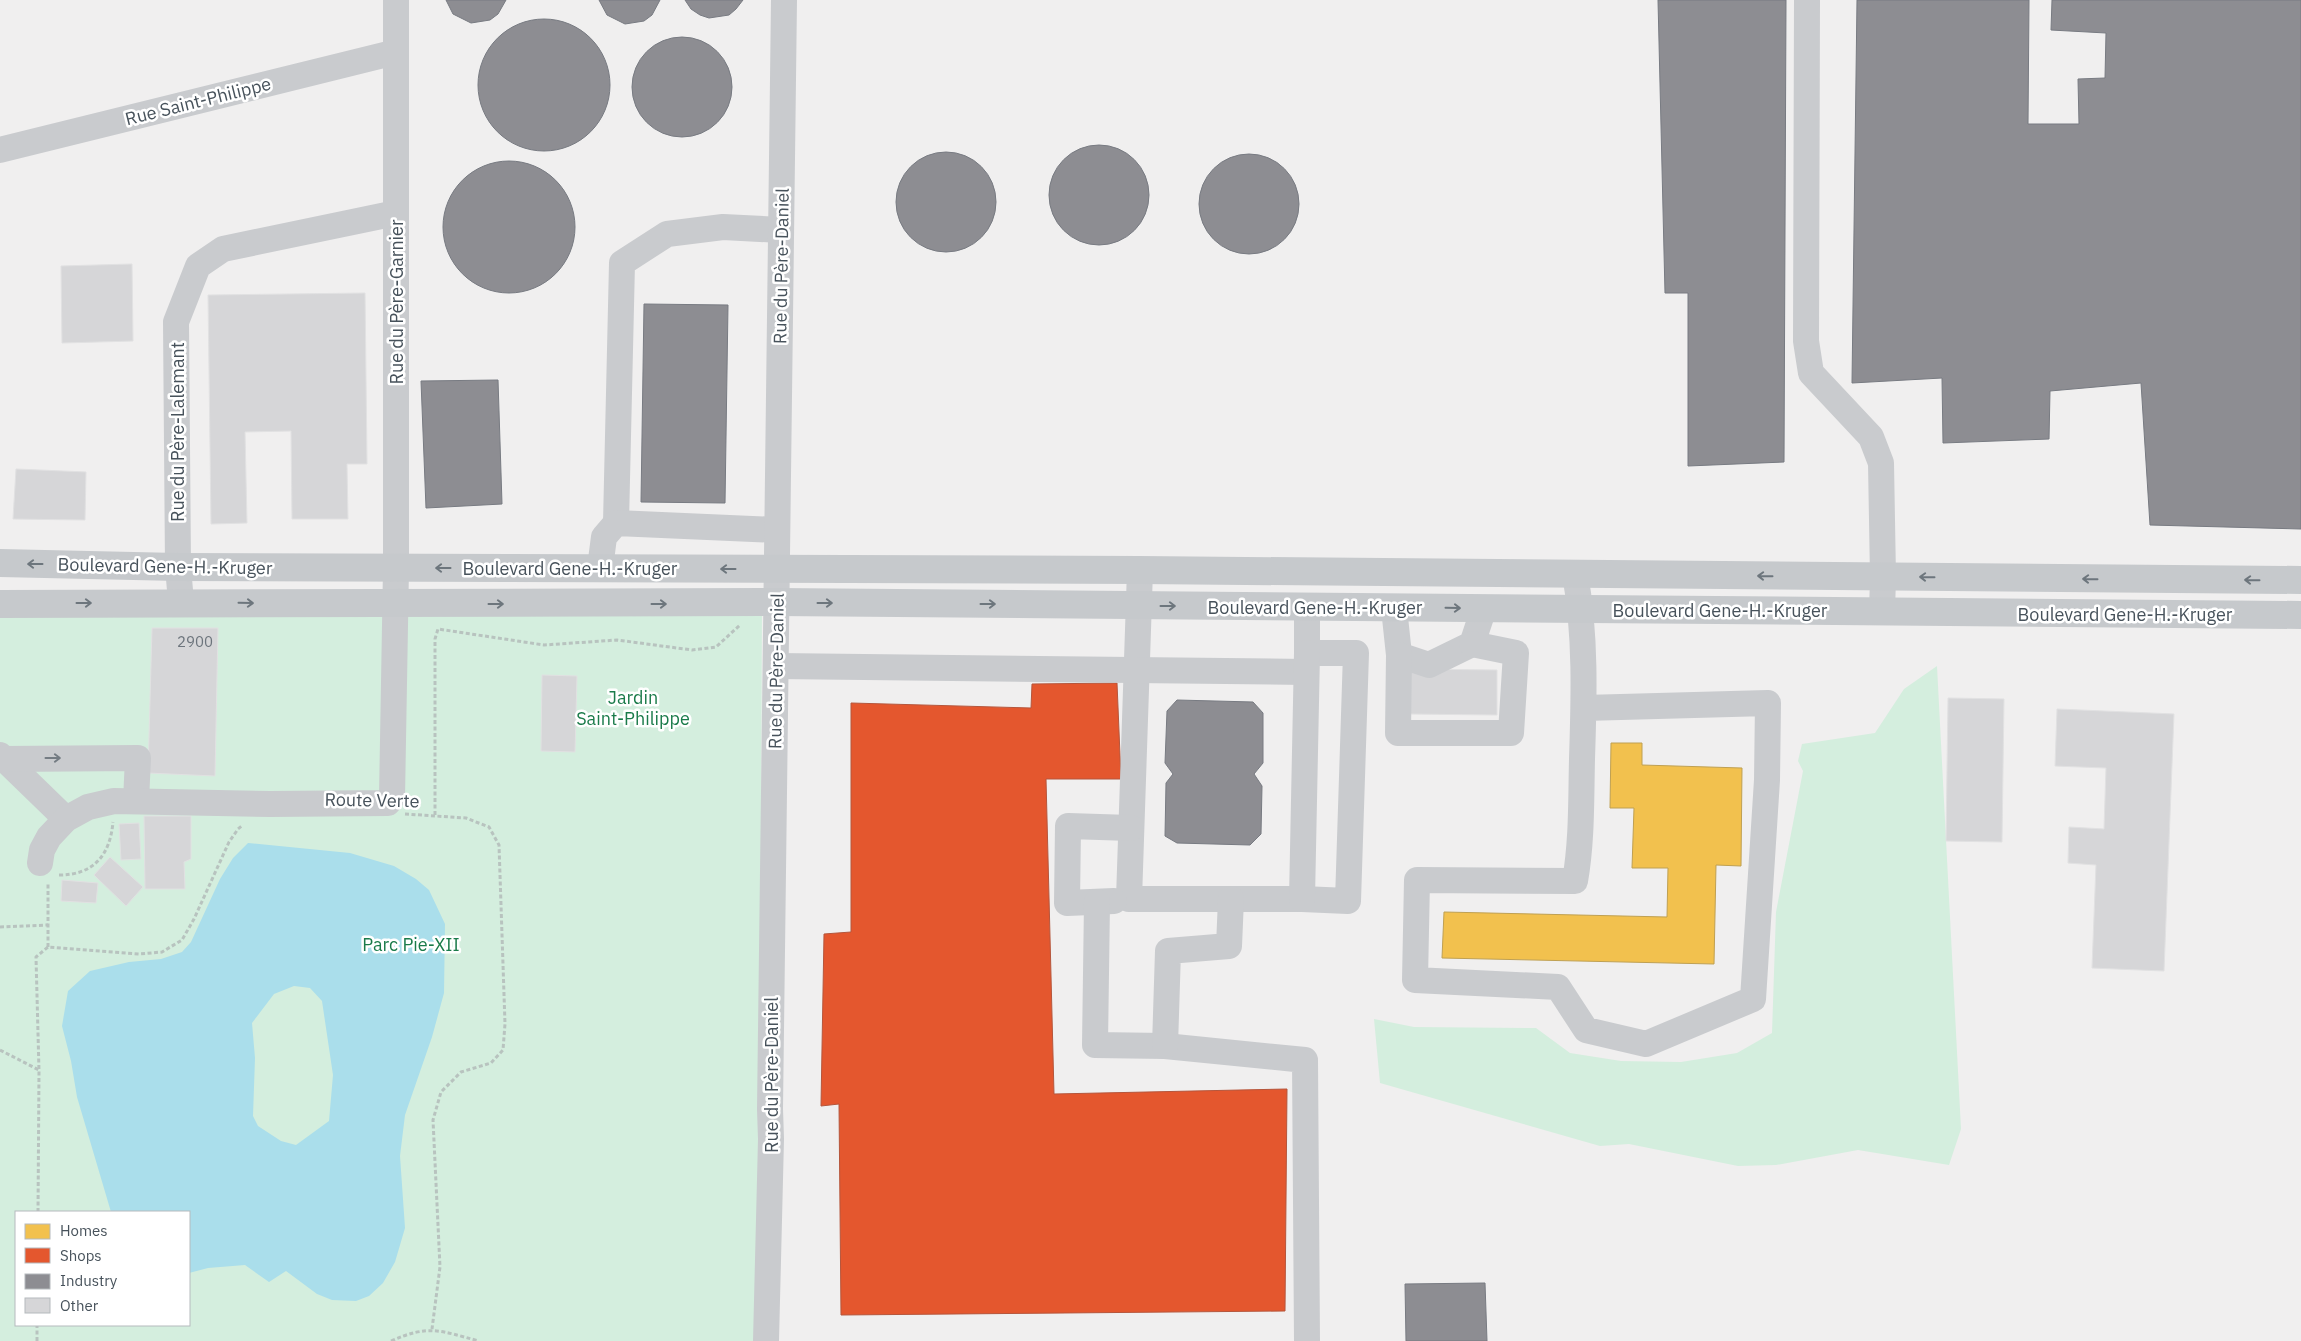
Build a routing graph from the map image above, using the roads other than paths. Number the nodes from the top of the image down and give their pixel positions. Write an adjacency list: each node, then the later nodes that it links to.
1 (396, 0): 4 (street, Rue du Père-Garnier)
2 (784, 0): 7 (street, Rue du Père-Daniel)
3 (1807, 0): 17 (street)
4 (396, 52): 5 (street, Rue Saint-Philippe); 6 (street, Rue du Père-Garnier)
5 (0, 150)
6 (396, 213): 11 (street, Rue du Père-Lalemant); 12 (street, Rue du Père-Garnier)
7 (781, 230): 8 (street); 9 (street, Rue du Père-Daniel)
8 (616, 523): 9 (street); 13 (street)
9 (777, 530): 14 (street, Rue du Père-Daniel)
10 (0, 563): 11 (main road, Boulevard Gene-H.-Kruger, one-way to 10)
11 (178, 567): 12 (main road, Boulevard Gene-H.-Kruger); 19 (street, Rue du Père-Lalemant)
12 (396, 568): 13 (main road, Boulevard Gene-H.-Kruger, one-way to 12); 22 (street, Rue du Père-Garnier)
13 (600, 568): 14 (main road, Boulevard Gene-H.-Kruger, one-way to 13)
14 (777, 569): 15 (main road, Boulevard Gene-H.-Kruger); 20 (street, Rue du Père-Daniel)
15 (1140, 570): 16 (main road, Boulevard Gene-H.-Kruger); 23 (street)
16 (1576, 574): 17 (main road, Boulevard Gene-H.-Kruger, one-way to 16); 27 (street)
17 (1884, 577): 18 (main road, Boulevard Gene-H.-Kruger, one-way to 17); 28 (street)
18 (2301, 580)
19 (181, 602): 21 (main road, Boulevard Gene-H.-Kruger, one-way to 19); 22 (main road, Boulevard Gene-H.-Kruger, one-way to 22)
20 (776, 602): 22 (main road, Boulevard Gene-H.-Kruger, one-way to 20); 23 (main road, Boulevard Gene-H.-Kruger, one-way to 23); 33 (street, Rue du Père-Daniel)
21 (0, 604)
22 (395, 605): 37 (street, Rue du Père-Garnier)
23 (1140, 606): 24 (main road, Boulevard Gene-H.-Kruger, one-way to 24); 34 (street)
24 (1307, 607): 25 (main road, Boulevard Gene-H.-Kruger); 32 (street)
25 (1394, 608): 26 (main road, Boulevard Gene-H.-Kruger, one-way to 26); 31 (street)
26 (1484, 608): 27 (main road, Boulevard Gene-H.-Kruger); 30 (street)
27 (1582, 609): 28 (main road, Boulevard Gene-H.-Kruger); 35 (street)
28 (1882, 612): 29 (main road, Boulevard Gene-H.-Kruger)
29 (2301, 615)
30 (1472, 644): 31 (street); 31 (street)
31 (1399, 655)
32 (1306, 662): 34 (street); 43 (street); 43 (street)
33 (776, 666): 34 (street); 46 (street, Rue du Père-Daniel)
34 (1137, 670): 39 (street)
35 (1584, 708): 35 (street)
36 (2, 757): 37 (street, one-way to 37); 38 (street)
37 (136, 801): 38 (street)
38 (66, 819): 40 (street)
39 (1131, 828): 41 (street); 44 (street)
40 (49, 871)
41 (1129, 899): 42 (street); 44 (street)
42 (1231, 899): 43 (street); 45 (street)
43 (1302, 899)
44 (1097, 902): 45 (street)
45 (1165, 1046): 47 (street)
46 (766, 1341)
47 (1307, 1341)

